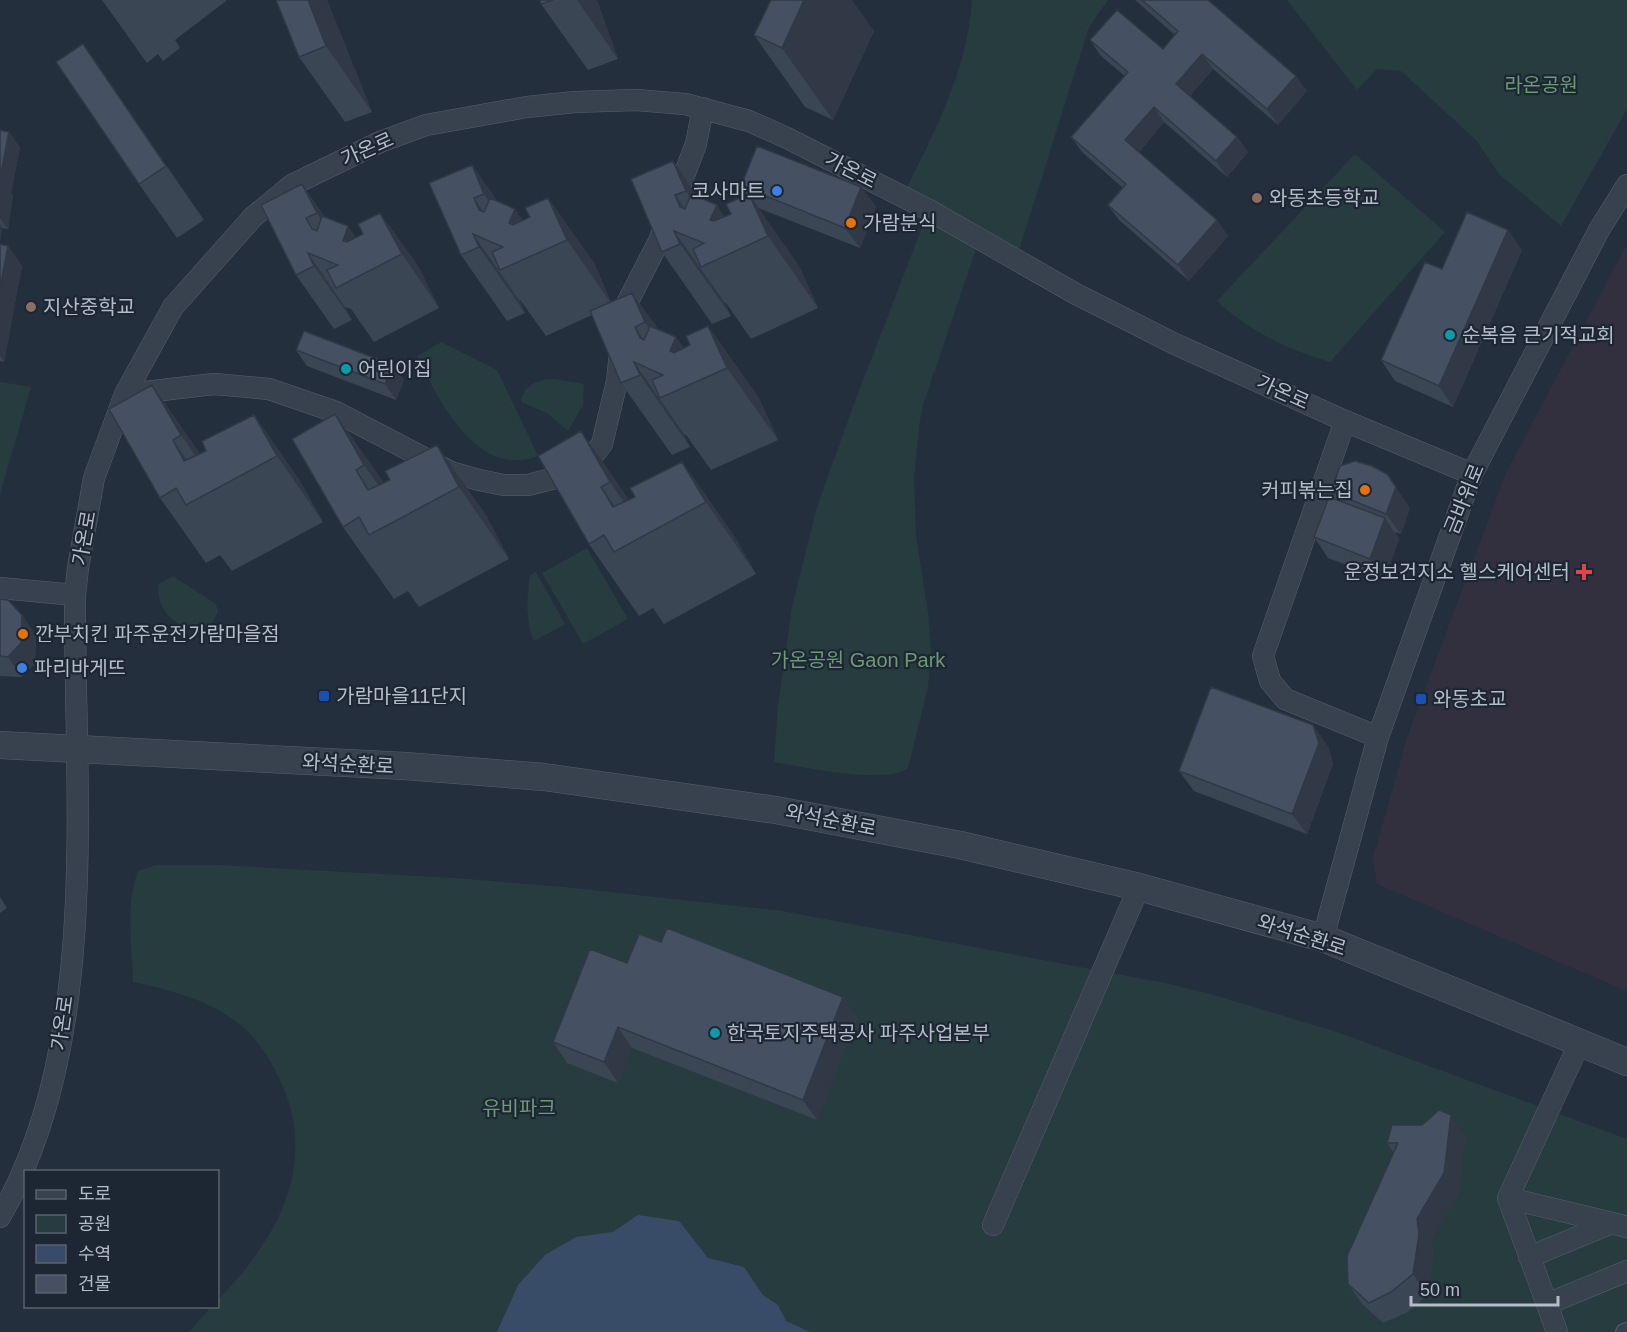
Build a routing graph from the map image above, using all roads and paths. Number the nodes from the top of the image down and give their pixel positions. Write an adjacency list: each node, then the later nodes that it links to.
1 (703, 108): 3 (street); 4 (street, 가온로); 6 (street, 가온로)
2 (1627, 185): 7 (street, 금바위로)
3 (237, 384): 4 (street); 5 (street)
4 (125, 394): 9 (street, 가온로)
5 (250, 405)
6 (1345, 421): 7 (street, 가온로); 10 (street)
7 (1472, 474): 10 (street, 금바위로)
8 (0, 588): 9 (street)
9 (75, 595): 12 (street, 가온로)
10 (1378, 737): 14 (street, 금바위로)
11 (0, 745): 12 (street, 와석순환로)
12 (76, 750): 13 (street, 와석순환로); 18 (street, 가온로)
13 (1139, 887): 14 (street, 와석순환로); 19 (street)
14 (1323, 938): 15 (street, 와석순환로)
15 (1579, 1044): 16 (street, 와석순환로); 17 (street)
16 (1627, 1062)
17 (1508, 1198): 20 (street); 21 (street)
18 (0, 1217)
19 (993, 1225)
20 (1620, 1225): 21 (street)
21 (1529, 1257): 23 (street)
22 (1627, 1271): 23 (street)
23 (1546, 1304): 24 (street)
24 (1557, 1332)

